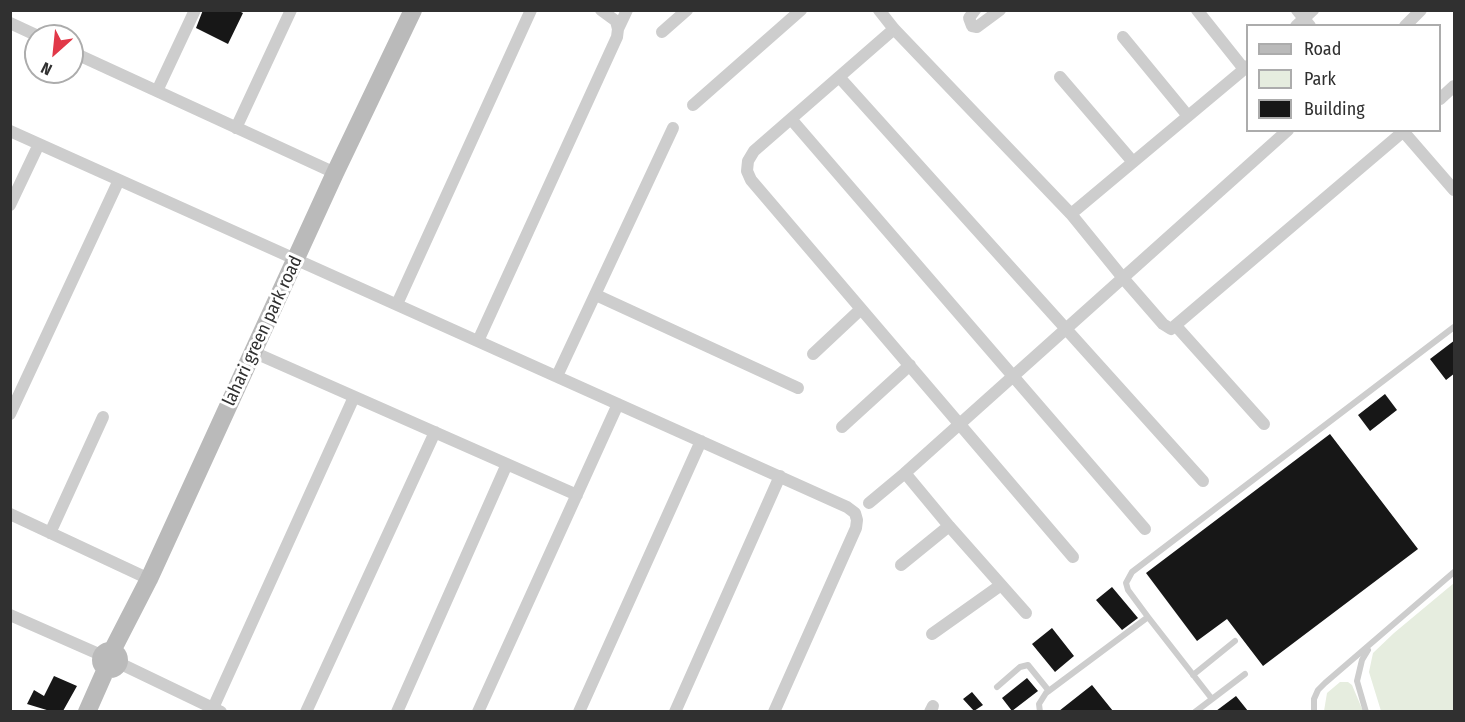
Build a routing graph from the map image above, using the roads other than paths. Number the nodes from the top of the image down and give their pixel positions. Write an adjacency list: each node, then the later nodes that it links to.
1 (195, 10): 26 (street)
2 (291, 10): 31 (street)
3 (413, 10): 39 (street, lahari green park road)
4 (531, 10): 47 (street)
5 (601, 10): 16 (street)
6 (627, 10): 16 (street)
7 (687, 10): 19 (street)
8 (801, 10): 28 (street)
9 (879, 10): 17 (street)
10 (975, 10): 11 (street)
11 (1000, 10)
12 (1197, 10): 22 (street)
13 (1421, 10): 15 (street)
14 (10, 23): 18 (street)
15 (1407, 24)
16 (618, 29): 52 (street)
17 (894, 29): 24 (street); 43 (street)
18 (24, 30)
19 (662, 32)
20 (1123, 37): 29 (street)
21 (84, 58): 26 (street)
22 (1246, 68): 29 (street)
23 (1060, 77): 38 (street)
24 (840, 78): 30 (street); 51 (street)
25 (1455, 86): 27 (street)
26 (157, 92): 31 (street)
27 (1441, 98)
28 (693, 105)
29 (1188, 116): 38 (street)
30 (791, 120): 48 (street); 56 (street)
31 (236, 128): 39 (street)
32 (674, 128): 46 (street)
33 (10, 131): 37 (street)
34 (1286, 132): 45 (street)
35 (1403, 132): 49 (street)
36 (1405, 132): 41 (street)
37 (39, 144): 40 (street); 42 (street)
38 (1133, 162): 43 (street)
39 (335, 173): 44 (street, lahari green park road)
40 (119, 180): 44 (street); 61 (street)
41 (1453, 185)
42 (10, 205)
43 (1071, 214): 45 (street)
44 (296, 259): 47 (street); 53 (street, lahari green park road)
45 (1123, 278): 49 (street); 51 (street)
46 (596, 295): 57 (street); 58 (street)
47 (397, 304): 52 (street)
48 (861, 309): 54 (street); 55 (street)
49 (1176, 326): 64 (street)
50 (1455, 327): 85 (lane)
51 (1065, 328): 56 (street); 71 (street)
52 (478, 341): 57 (street)
53 (253, 352): 59 (street); 81 (street, lahari green park road)
54 (813, 354)
55 (910, 365): 63 (street); 65 (street)
56 (1012, 375): 63 (street); 76 (street)
57 (557, 376): 60 (street)
58 (798, 388)
59 (354, 396): 66 (street); 95 (street)
60 (618, 404): 67 (street); 72 (street)
61 (10, 414)
62 (103, 417): 77 (street)
63 (959, 422): 69 (street); 78 (street)
64 (1264, 424)
65 (842, 427)
66 (435, 432): 68 (street); 97 (street)
67 (701, 441): 70 (street); 100 (street)
68 (507, 464): 72 (street); 98 (street)
69 (904, 473): 73 (street); 75 (street)
70 (780, 476): 101 (street); 102 (street)
71 (1203, 481)
72 (577, 495): 99 (street)
73 (868, 503)
74 (10, 514): 77 (street)
75 (949, 526): 79 (street); 82 (street)
76 (1144, 530)
77 (50, 533): 81 (street)
78 (1073, 557)
79 (901, 565)
80 (1455, 572): 88 (lane)
81 (149, 579): 89 (street, lahari green park road)
82 (1001, 585): 83 (street); 86 (street)
83 (1026, 613)
84 (11, 617): 89 (street)
85 (1148, 618): 90 (lane); 93 (lane)
86 (932, 634)
87 (1235, 641): 90 (lane)
88 (1370, 646): 105 (lane); 106 (lane)
89 (110, 659): 95 (street); 96 (street, lahari green park road)
90 (1193, 675): 94 (lane)
91 (1245, 675): 94 (lane)
92 (997, 687): 93 (lane)
93 (1049, 691): 103 (lane)
94 (1212, 699): 104 (lane)
95 (217, 710)
96 (87, 711)
97 (306, 711)
98 (397, 711)
99 (478, 711)
100 (579, 711)
101 (675, 711)
102 (774, 711)
103 (1040, 711)
104 (1195, 711)
105 (1314, 711)
106 (1365, 711)

